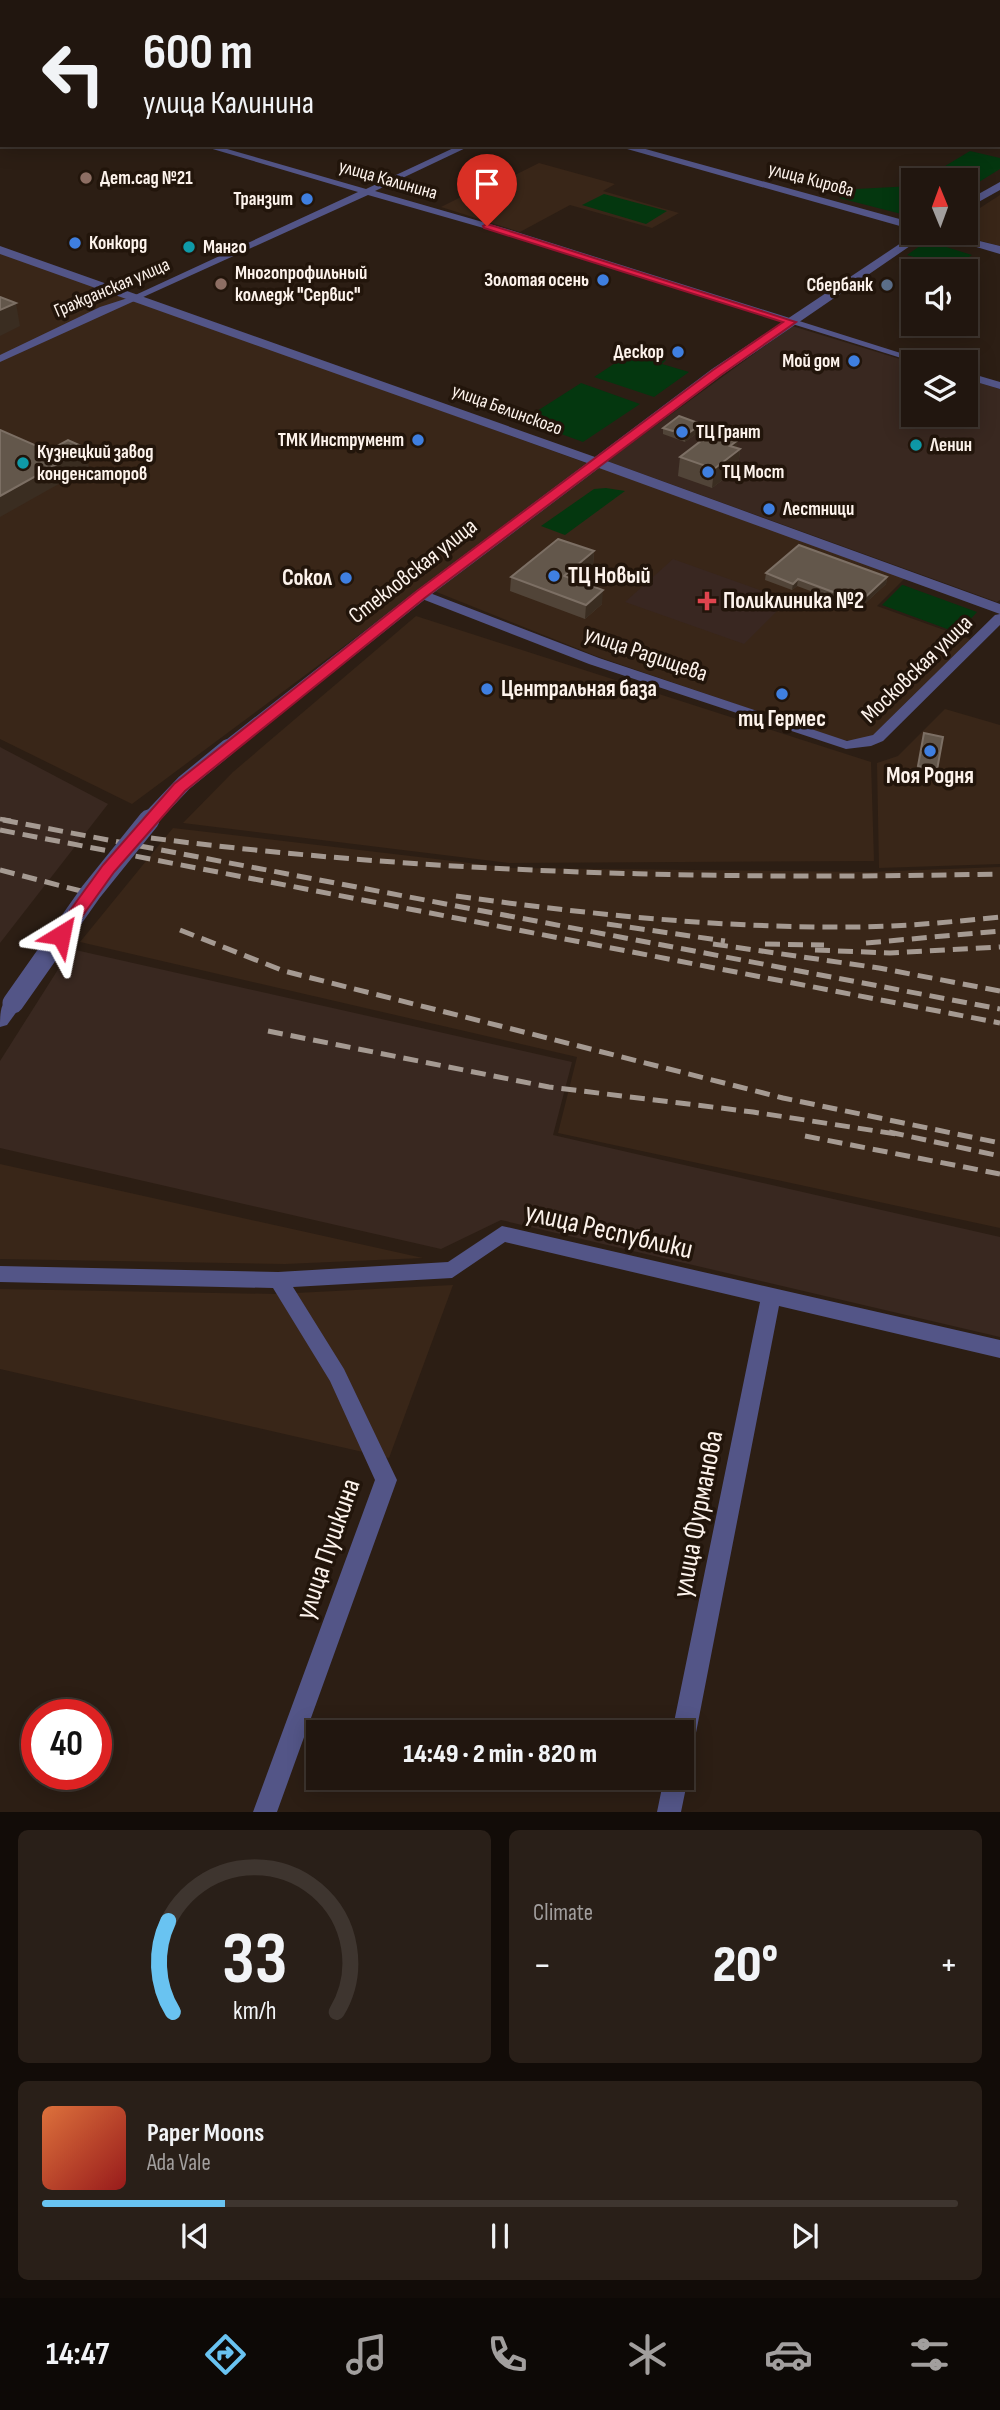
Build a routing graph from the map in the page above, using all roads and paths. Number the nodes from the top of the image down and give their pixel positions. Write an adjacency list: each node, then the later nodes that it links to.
1 (210, 147): 5 (street, улица Калинина)
2 (464, 147): 5 (street, Гражданская улица)
3 (625, 147): 7 (street, улица Кирова)
4 (1000, 185): 6 (street)
5 (367, 192): 12 (street, Гражданская улица); 13 (street, улица Калинина)
6 (978, 199)
7 (901, 223)
8 (978, 244): 11 (street)
9 (905, 245): 13 (street, Стекловская улица)
10 (0, 250): 12 (street, улица Белинского)
11 (1000, 250)
12 (135, 299): 15 (street, Гражданская улица); 18 (street, улица Белинского)
13 (791, 322): 14 (street, улица Калинина); 18 (street, Стекловская улица)
14 (901, 355)
15 (0, 359)
16 (978, 379): 17 (street)
17 (1000, 386)
18 (595, 463): 19 (street, Стекловская улица); 20 (street, улица Белинского)
19 (422, 594): 22 (street, улица Радищева); 23 (street, Стекловская улица, bridge)
20 (1000, 609)
21 (1000, 618): 22 (street, Московская улица)
22 (859, 745)
23 (0, 1020)
24 (0, 1274): 25 (street, улица Республики)
25 (278, 1280): 26 (street, улица Республики); 30 (street, улица Пушкина)
26 (771, 1297): 27 (street, улица Республики); 28 (street, улица Фурманова)
27 (1000, 1349)
28 (687, 1720)
29 (673, 1790): 31 (street)
30 (265, 1811)
31 (669, 1811)

